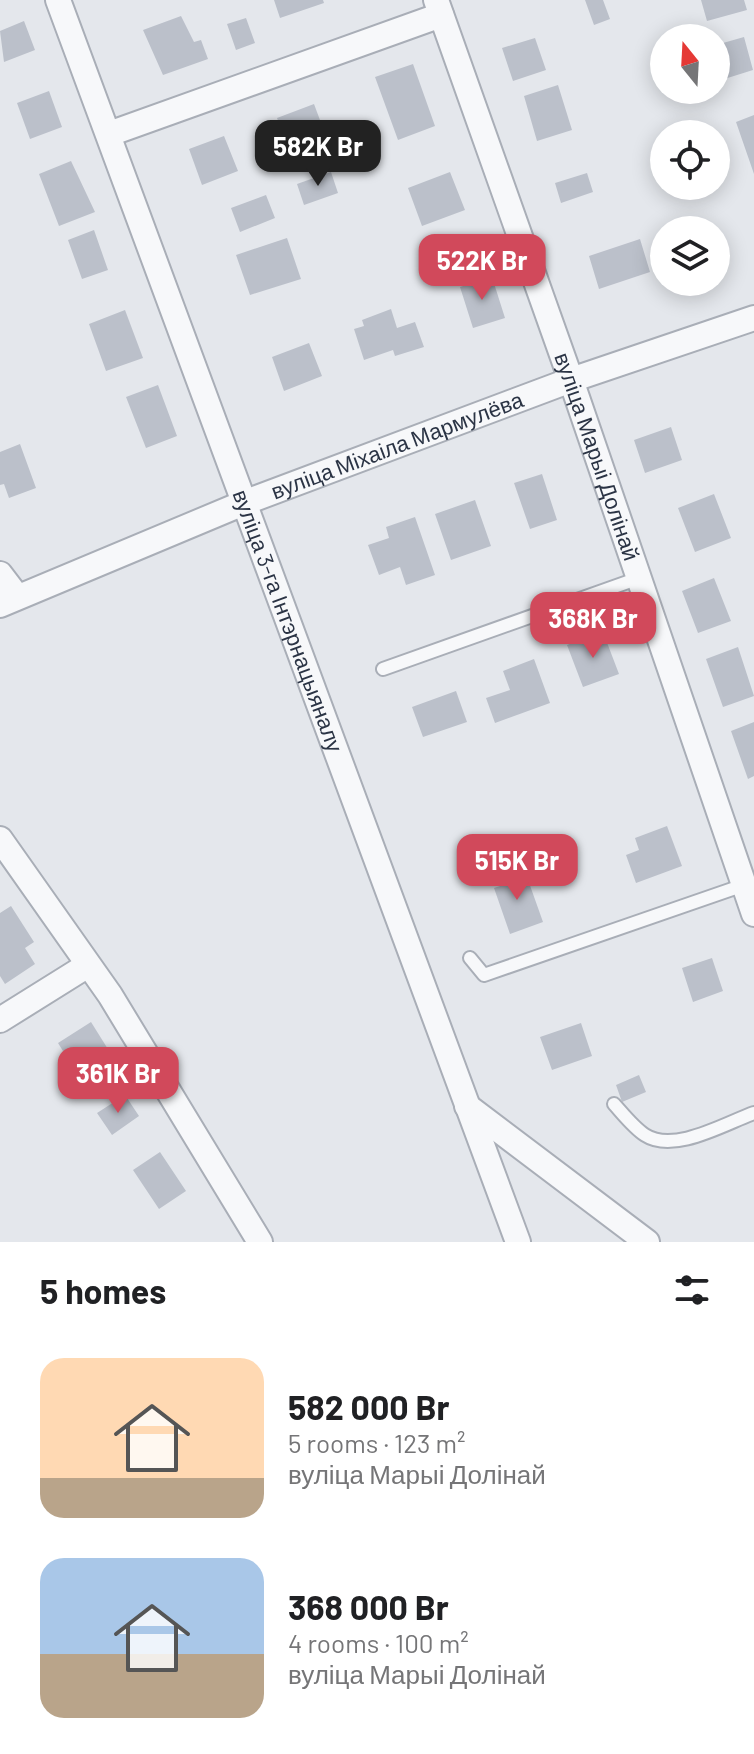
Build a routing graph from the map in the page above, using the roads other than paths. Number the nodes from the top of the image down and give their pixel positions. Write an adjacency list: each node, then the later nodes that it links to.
1 (58, 0): 3 (street, вуліца 3-га Інтэрнацыяналу)
2 (439, 7): 3 (street); 5 (street, вуліца Марыі Долінай)
3 (109, 134): 6 (street, вуліца 3-га Інтэрнацыяналу)
4 (754, 318): 5 (street, вуліца Міхаіла Мармулёва)
5 (571, 380): 6 (street, вуліца Міхаіла Мармулёва); 8 (street, вуліца Марыі Долінай)
6 (246, 502): 9 (street, вуліца Міхаіла Мармулёва); 18 (street, вуліца 3-га Інтэрнацыяналу)
7 (0, 574): 9 (street)
8 (639, 578): 10 (lane); 12 (street, вуліца Марыі Долінай)
9 (8, 600)
10 (383, 669)
11 (0, 839): 15 (street)
12 (744, 885): 13 (street, вуліца Марыі Долінай); 14 (lane)
13 (754, 914)
14 (470, 958)
15 (88, 965): 16 (street); 20 (street)
16 (0, 1020)
17 (614, 1104): 19 (lane)
18 (466, 1105): 21 (street, вуліца 3-га Інтэрнацыяналу); 22 (street)
19 (754, 1113)
20 (260, 1242)
21 (518, 1242)
22 (647, 1242)

